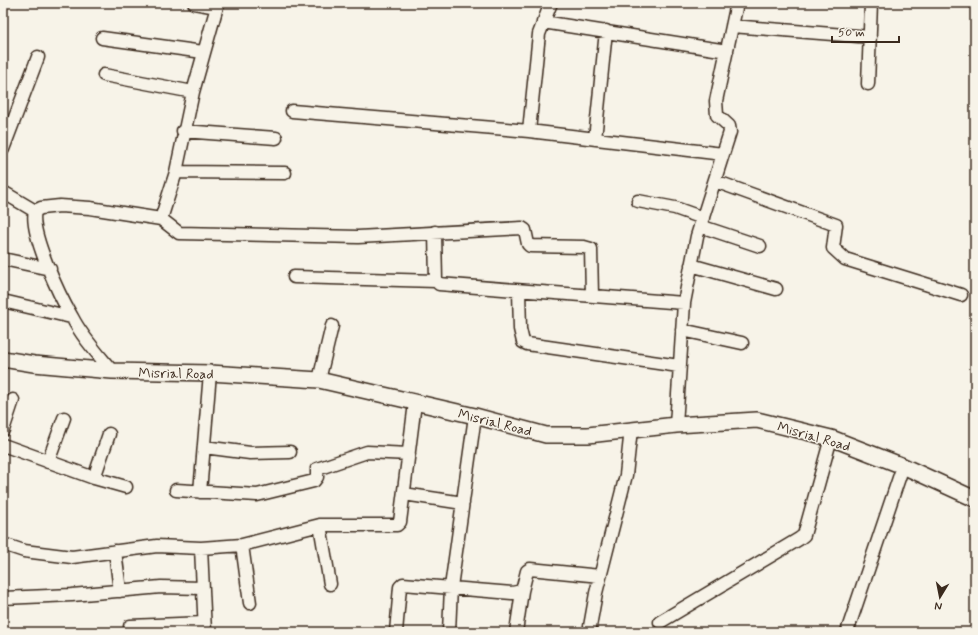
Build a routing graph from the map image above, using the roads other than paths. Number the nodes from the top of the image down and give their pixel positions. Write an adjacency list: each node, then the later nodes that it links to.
1 (194, 3): 5 (street)
2 (551, 3): 6 (street)
3 (736, 3): 7 (street)
4 (871, 3): 9 (street)
5 (217, 5): 12 (street)
6 (543, 22): 8 (street); 19 (street)
7 (732, 26): 9 (street); 11 (street)
8 (606, 31): 11 (street); 21 (street)
9 (870, 37): 15 (street)
10 (102, 38): 12 (street)
11 (727, 51): 23 (street)
12 (203, 52): 16 (street)
13 (38, 57): 22 (street)
14 (104, 75): 16 (street)
15 (868, 84)
16 (193, 92): 18 (street)
17 (292, 111): 19 (street)
18 (184, 131): 20 (street); 24 (street)
19 (529, 131): 21 (street)
20 (276, 138)
21 (595, 138): 23 (street)
22 (3, 149)
23 (723, 154): 26 (street)
24 (176, 172): 25 (street); 30 (street)
25 (285, 173)
26 (715, 181): 31 (street); 42 (street)
27 (3, 192): 29 (street)
28 (638, 201): 31 (street)
29 (35, 211): 30 (street); 36 (street)
30 (161, 219): 32 (street)
31 (702, 222): 33 (street); 35 (street)
32 (435, 232): 38 (street); 41 (street)
33 (760, 246)
34 (3, 259): 36 (street)
35 (691, 265): 39 (street); 44 (street)
36 (50, 269): 45 (street)
37 (294, 277): 38 (street)
38 (436, 281): 40 (street)
39 (776, 289)
40 (519, 291): 41 (street); 50 (street)
41 (592, 295): 44 (street)
42 (961, 295)
43 (3, 300): 45 (street)
44 (684, 303): 47 (street)
45 (71, 317): 51 (street)
46 (332, 326): 53 (street)
47 (682, 330): 48 (street); 50 (street)
48 (742, 342)
49 (3, 359): 51 (main road, Misrial Road)
50 (679, 366): 58 (street)
51 (112, 371): 52 (main road, Misrial Road)
52 (210, 373): 53 (main road, Misrial Road); 64 (street)
53 (319, 380): 55 (main road, Misrial Road)
54 (13, 400): 60 (street)
55 (415, 402): 56 (main road, Misrial Road); 66 (street)
56 (475, 416): 59 (main road, Misrial Road); 75 (street)
57 (64, 418): 67 (street)
58 (676, 425): 59 (main road, Misrial Road); 62 (main road, Misrial Road)
59 (631, 429): 81 (street)
60 (3, 430)
61 (109, 434): 69 (street)
62 (831, 438): 68 (main road, Misrial Road); 89 (street)
63 (3, 445): 67 (street)
64 (204, 447): 65 (street); 72 (street)
65 (290, 452)
66 (409, 454): 72 (street); 73 (street)
67 (48, 462): 69 (street)
68 (903, 466): 74 (main road, Misrial Road); 96 (street)
69 (94, 478): 70 (street)
70 (126, 487)
71 (176, 490): 72 (street)
72 (200, 492)
73 (404, 494): 75 (street); 76 (street)
74 (975, 499)
75 (462, 503): 83 (street)
76 (320, 525): 78 (street); 82 (street)
77 (3, 544): 80 (street)
78 (242, 545): 79 (street); 88 (street)
79 (201, 548): 80 (street); 84 (street)
80 (115, 551): 85 (street)
81 (600, 576): 86 (street); 95 (street)
82 (330, 584)
83 (451, 587): 86 (street); 92 (street); 93 (street)
84 (202, 588): 85 (street); 91 (street)
85 (120, 591): 87 (street)
86 (522, 591): 94 (street)
87 (3, 598)
88 (250, 603)
89 (660, 622)
90 (130, 626): 91 (street)
91 (204, 628)
92 (396, 632)
93 (449, 632)
94 (516, 632)
95 (589, 632)
96 (847, 632)

